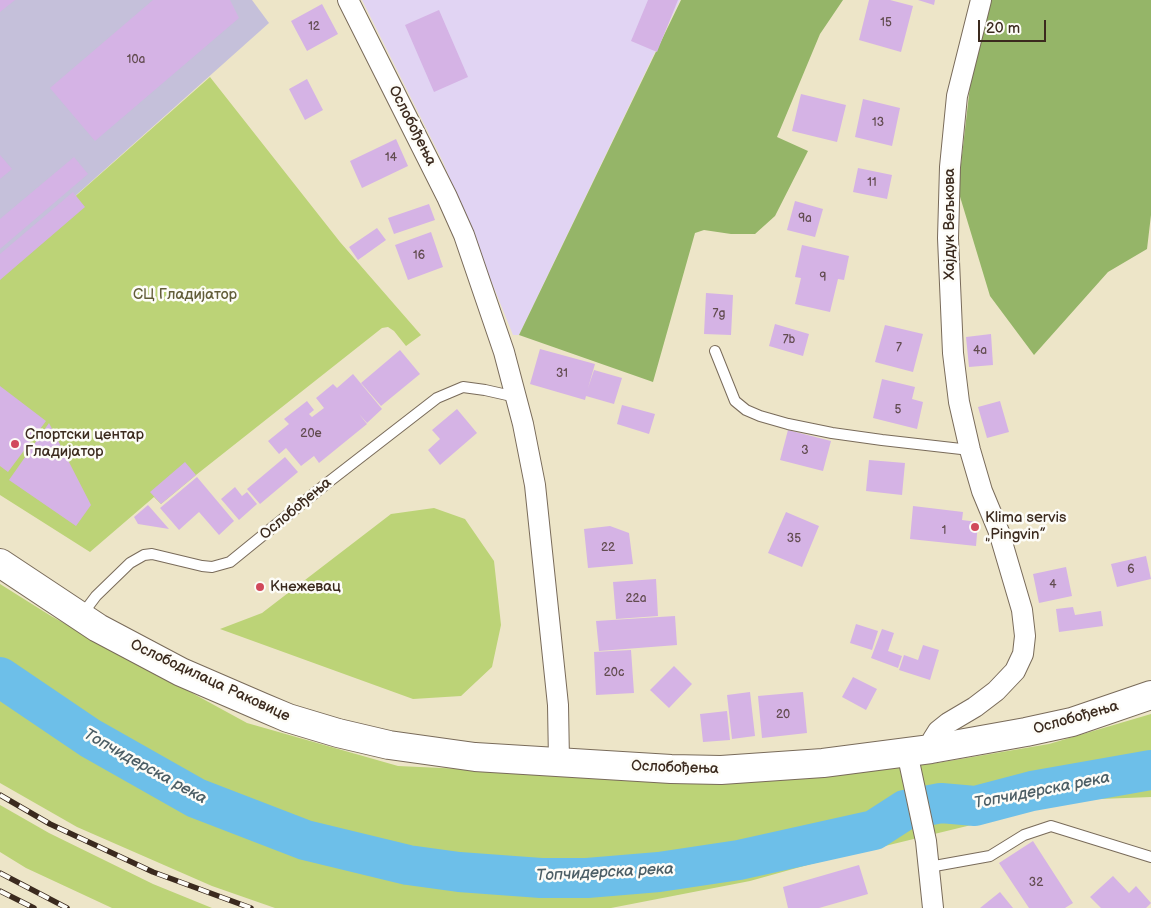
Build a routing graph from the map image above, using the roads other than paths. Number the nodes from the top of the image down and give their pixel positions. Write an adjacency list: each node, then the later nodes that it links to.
1 (348, 0): 4 (street, Ослобођења)
2 (981, 0): 5 (street, Хајдук Вељкова)
3 (715, 351): 5 (lane)
4 (516, 397): 7 (lane, Ослобођења); 10 (street, Ослобођења)
5 (970, 450): 9 (street, Хајдук Вељкова)
6 (0, 563): 7 (main road, Ослободилаца Раковице)
7 (80, 617): 10 (main road, Ослободилаца Раковице)
8 (1151, 695): 9 (main road, Ослобођења)
9 (919, 750): 10 (main road, Ослобођења); 12 (street)
10 (559, 761)
11 (1151, 857): 12 (lane)
12 (929, 867): 13 (street)
13 (933, 908)

